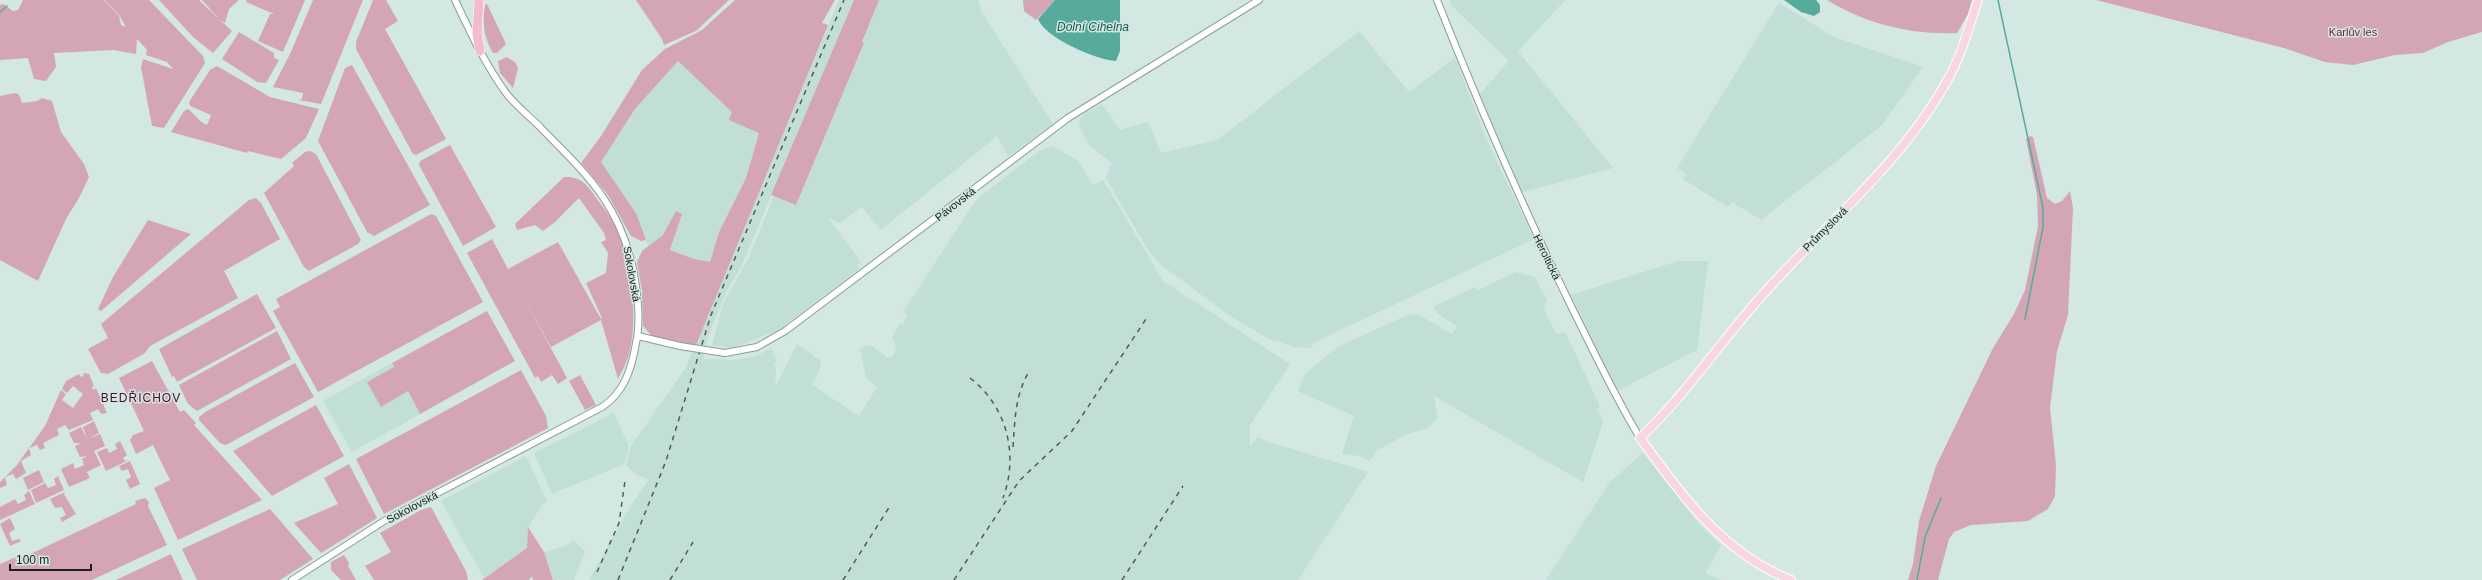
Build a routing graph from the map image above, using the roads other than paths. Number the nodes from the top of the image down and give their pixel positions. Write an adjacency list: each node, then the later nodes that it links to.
1 (456, 0): 6 (street, Sokolovská)
2 (479, 0): 6 (highway)
3 (1259, 0): 7 (street, Pávovská, bridge)
4 (1437, 0): 8 (street, Heroltická)
5 (1978, 0): 8 (main road, Průmyslová)
6 (480, 51): 7 (street, Sokolovská)
7 (638, 336): 9 (street, Sokolovská)
8 (1640, 438): 10 (main road, Heroltická)
9 (292, 580)
10 (1791, 580)

